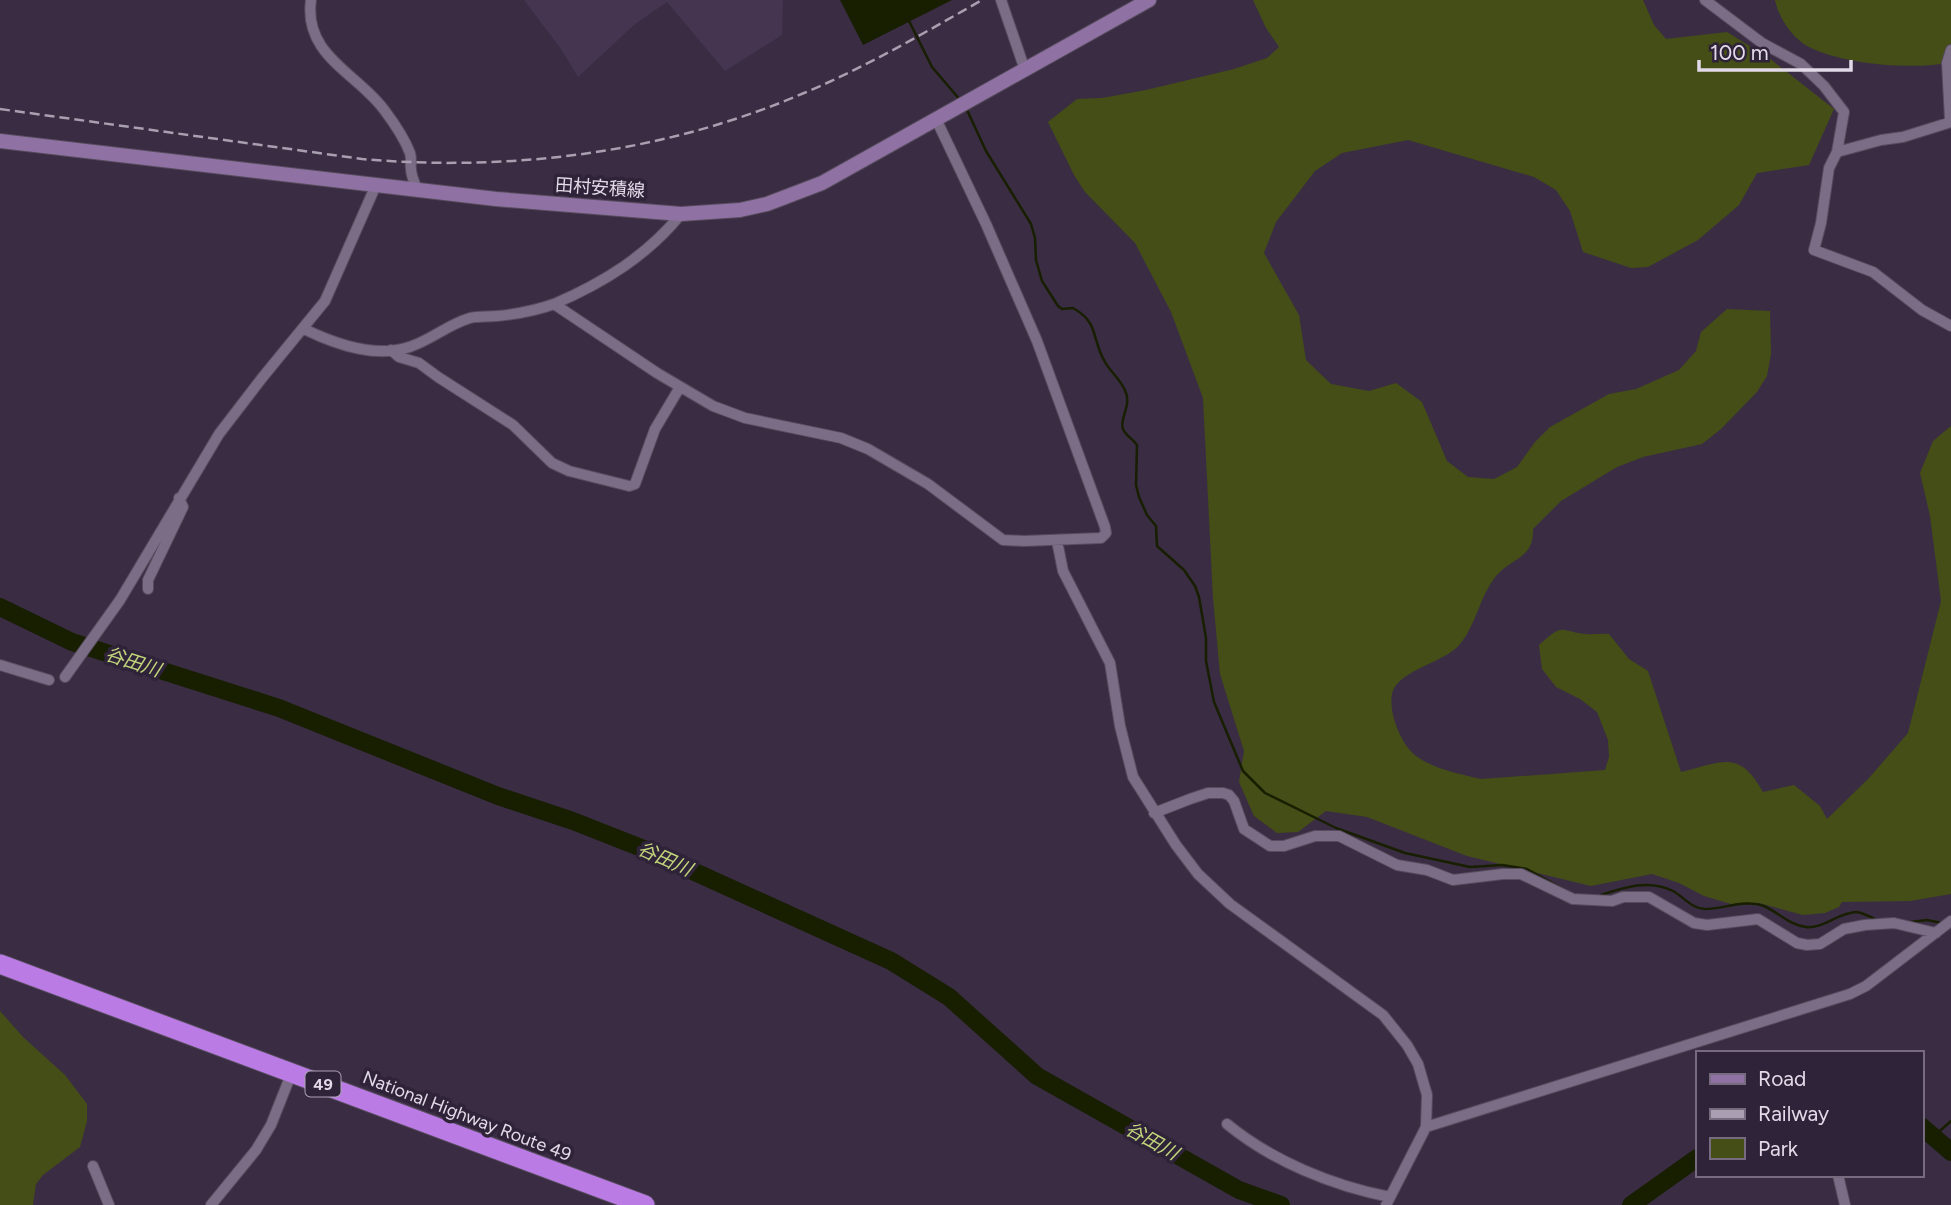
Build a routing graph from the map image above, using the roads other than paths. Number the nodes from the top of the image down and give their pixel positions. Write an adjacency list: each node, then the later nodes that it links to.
1 (312, 0): 11 (street)
2 (1000, 0): 6 (street)
3 (1149, 0): 6 (main road, 田村安積線)
4 (1705, 0): 9 (street)
5 (1951, 50): 9 (street)
6 (1025, 70): 7 (main road, 田村安積線)
7 (936, 120): 12 (main road, 田村安積線); 19 (street)
8 (0, 141): 10 (main road, 田村安積線)
9 (1837, 152): 14 (street)
10 (376, 185): 11 (main road, 田村安積線); 15 (street)
11 (417, 190): 12 (main road, 田村安積線)
12 (681, 214): 13 (street)
13 (554, 304): 16 (street); 17 (street)
14 (1951, 326)
15 (304, 329): 16 (street); 18 (street)
16 (391, 350): 17 (street)
17 (680, 387): 19 (street)
18 (179, 498): 20 (street); 22 (street)
19 (1057, 541): 24 (street)
20 (148, 589)
21 (0, 665): 23 (street)
22 (65, 677)
23 (49, 680)
24 (1154, 813): 26 (street); 30 (street)
25 (1951, 921): 26 (street)
26 (1936, 933): 30 (street)
27 (0, 964): 28 (highway, National Highway Route 49 / 49)
28 (292, 1072): 35 (street); 36 (highway, National Highway Route 49 / 49)
29 (1227, 1124): 33 (street)
30 (1426, 1127): 33 (street)
31 (93, 1166): 34 (street)
32 (1838, 1177): 37 (street)
33 (1388, 1201)
34 (109, 1205)
35 (211, 1205)
36 (645, 1205)
37 (1845, 1205)

